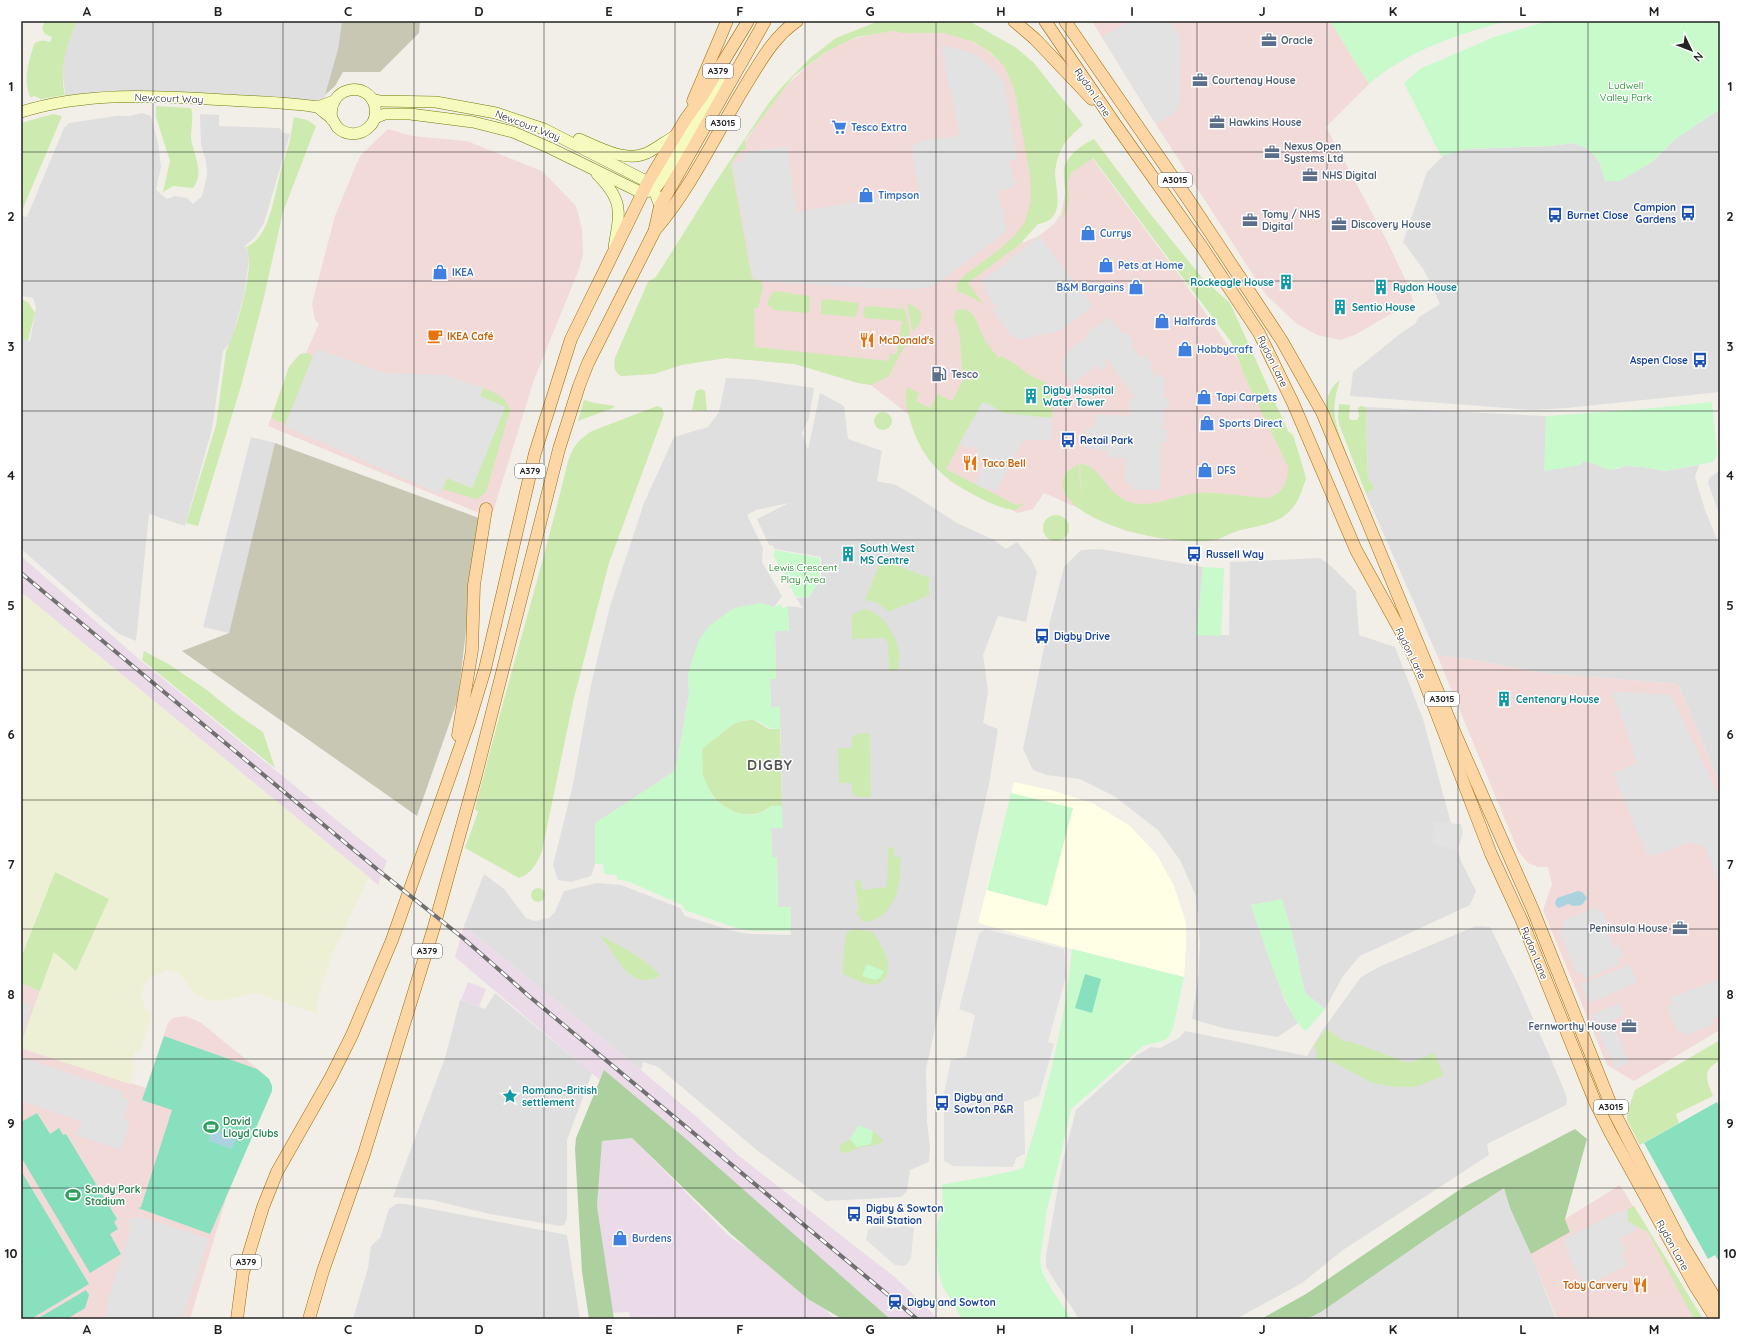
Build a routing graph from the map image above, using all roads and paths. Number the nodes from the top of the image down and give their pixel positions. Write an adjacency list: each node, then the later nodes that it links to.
1 (726, 21): 14 (main road, A379)
2 (748, 21): 14 (main road, A379)
3 (797, 21): 21 (main road, A3015)
4 (1014, 21): 15 (main road, A3015)
5 (1045, 21): 15 (main road, Rydon Lane / A3015)
6 (1065, 21): 25 (main road, Rydon Lane / A3015)
7 (762, 26): 19 (street); 20 (main road, A379)
8 (372, 99): 9 (street); 12 (street); 16 (street, Newcourt Way)
9 (334, 101): 10 (street, Newcourt Way); 13 (street)
10 (318, 107): 11 (street, Newcourt Way); 13 (street)
11 (21, 112)
12 (375, 118): 13 (street); 18 (street, Newcourt Way)
13 (332, 120)
14 (685, 120): 17 (main road, A379)
15 (1114, 121): 28 (main road, Rydon Lane / A3015)
16 (544, 129): 17 (street); 19 (street, Newcourt Way)
17 (677, 135): 19 (main road, A379)
18 (589, 166): 19 (street, Newcourt Way); 22 (street)
19 (648, 188): 20 (street); 22 (main road, A379)
20 (660, 206): 21 (main road, A379)
21 (655, 230): 27 (main road, A379)
22 (613, 250): 24 (main road, A379)
23 (486, 509): 24 (main road, A379)
24 (453, 764): 26 (main road, A379)
25 (1720, 1306)
26 (237, 1319)
27 (309, 1319)
28 (1716, 1319)

